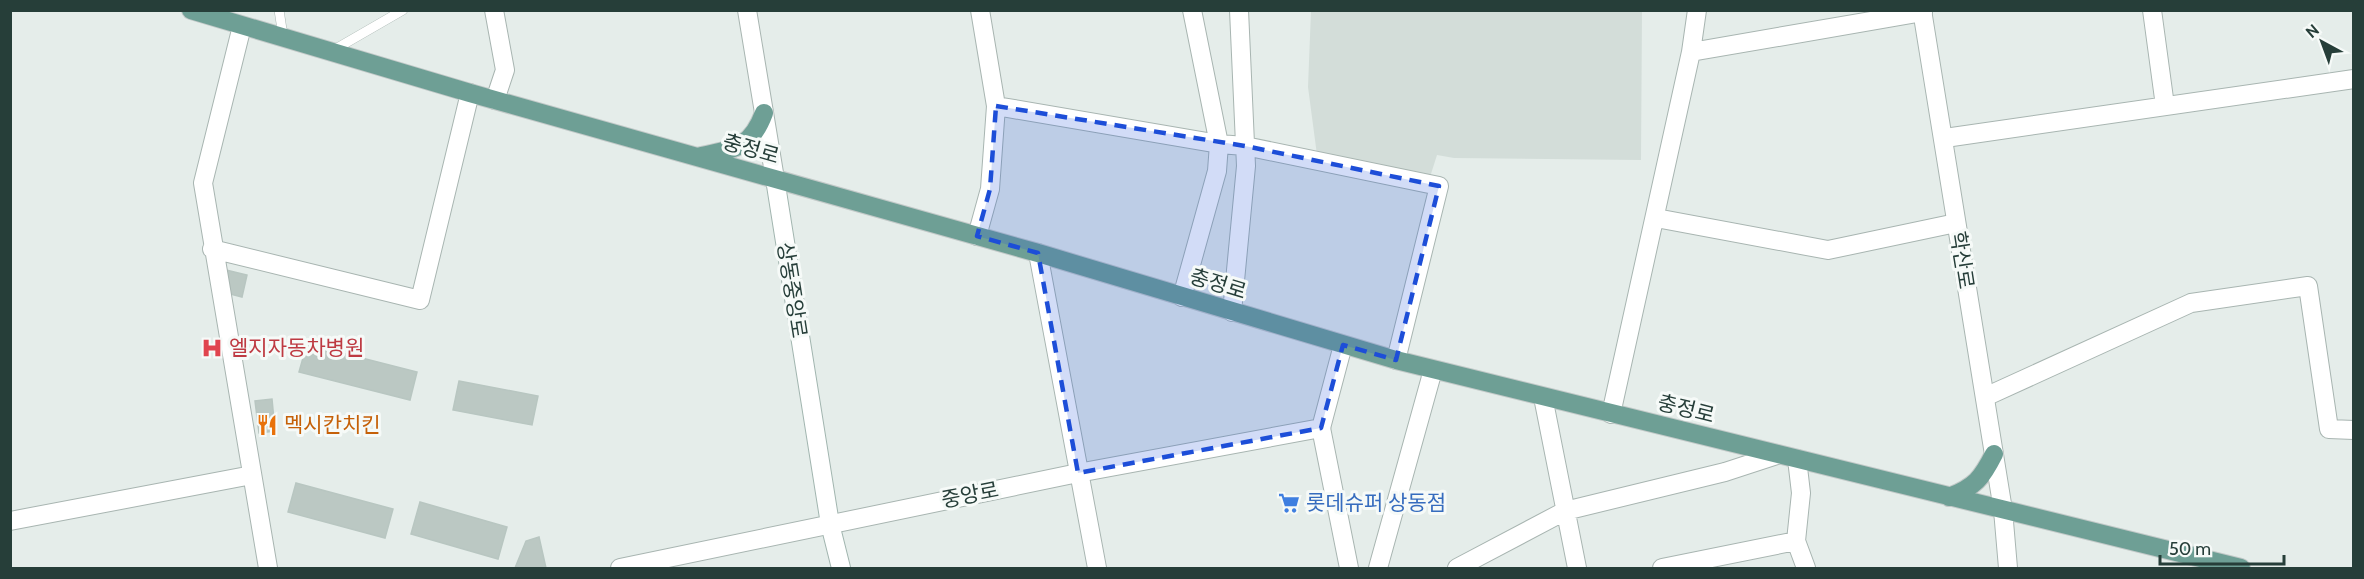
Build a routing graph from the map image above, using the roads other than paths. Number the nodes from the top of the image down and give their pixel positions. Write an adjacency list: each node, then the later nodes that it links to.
1 (190, 10): 12 (main road, 충정로)
2 (279, 10): 13 (lane)
3 (403, 10): 14 (lane)
4 (494, 10): 18 (street)
5 (747, 10): 21 (street, 상동중앙로)
6 (980, 10): 19 (street)
7 (1192, 10): 23 (street)
8 (1239, 10): 24 (street)
9 (1696, 10): 15 (street)
10 (2152, 10): 20 (street)
11 (1923, 11): 15 (street); 22 (street, 학산로)
12 (242, 26): 13 (main road, 충정로); 30 (street)
13 (283, 36): 14 (main road, 충정로)
14 (332, 51): 17 (main road, 충정로)
15 (1691, 52): 27 (street)
16 (2354, 79): 20 (street)
17 (470, 93): 18 (main road, 충정로); 30 (street)
18 (495, 100): 25 (main road, 충정로)
19 (996, 106): 23 (street); 29 (street)
20 (2165, 106): 22 (street)
21 (764, 113): 25 (main road); 26 (street, 상동중앙로)
22 (1945, 138): 28 (street, 학산로)
23 (1219, 144): 24 (street); 32 (street)
24 (1245, 146): 33 (street); 35 (street)
25 (696, 157): 26 (main road, 충정로)
26 (775, 179): 29 (main road, 충정로); 51 (street, 상동중앙로)
27 (1656, 218): 28 (street); 39 (street)
28 (1956, 223): 38 (street, 학산로)
29 (976, 236): 31 (main road, 충정로)
30 (212, 249): 46 (street)
31 (1038, 253): 32 (main road, 충정로); 45 (street)
32 (1182, 297): 33 (main road, 충정로)
33 (1232, 312): 34 (main road, 충정로)
34 (1343, 345): 35 (main road, 충정로); 40 (street)
35 (1396, 360): 36 (main road, 충정로)
36 (1433, 370): 37 (main road, 충정로); 58 (street)
37 (1543, 397): 39 (main road, 충정로); 49 (street)
38 (1985, 397): 41 (street); 43 (street, 학산로)
39 (1611, 414): 42 (main road, 충정로)
40 (1321, 428): 45 (street, 중앙로); 57 (street)
41 (2354, 430)
42 (1777, 454): 44 (main road, 충정로); 49 (street)
43 (1994, 454): 47 (main road); 48 (street, 학산로)
44 (1797, 459): 47 (main road, 충정로); 52 (street)
45 (1078, 473): 51 (street, 중앙로); 56 (street)
46 (252, 475): 50 (street); 53 (street)
47 (1949, 497): 48 (main road, 충정로)
48 (2003, 510): 63 (street, 학산로); 64 (main road, 충정로)
49 (1564, 511): 59 (street); 60 (street)
50 (10, 521)
51 (830, 524): 54 (street, 중앙로); 55 (street, 상동중앙로)
52 (1796, 541): 61 (street); 62 (street)
53 (268, 568)
54 (620, 568)
55 (842, 568)
56 (1097, 568)
57 (1349, 568)
58 (1378, 568)
59 (1457, 568)
60 (1577, 568)
61 (1662, 568)
62 (1806, 568)
63 (2008, 568)
64 (2241, 568)

